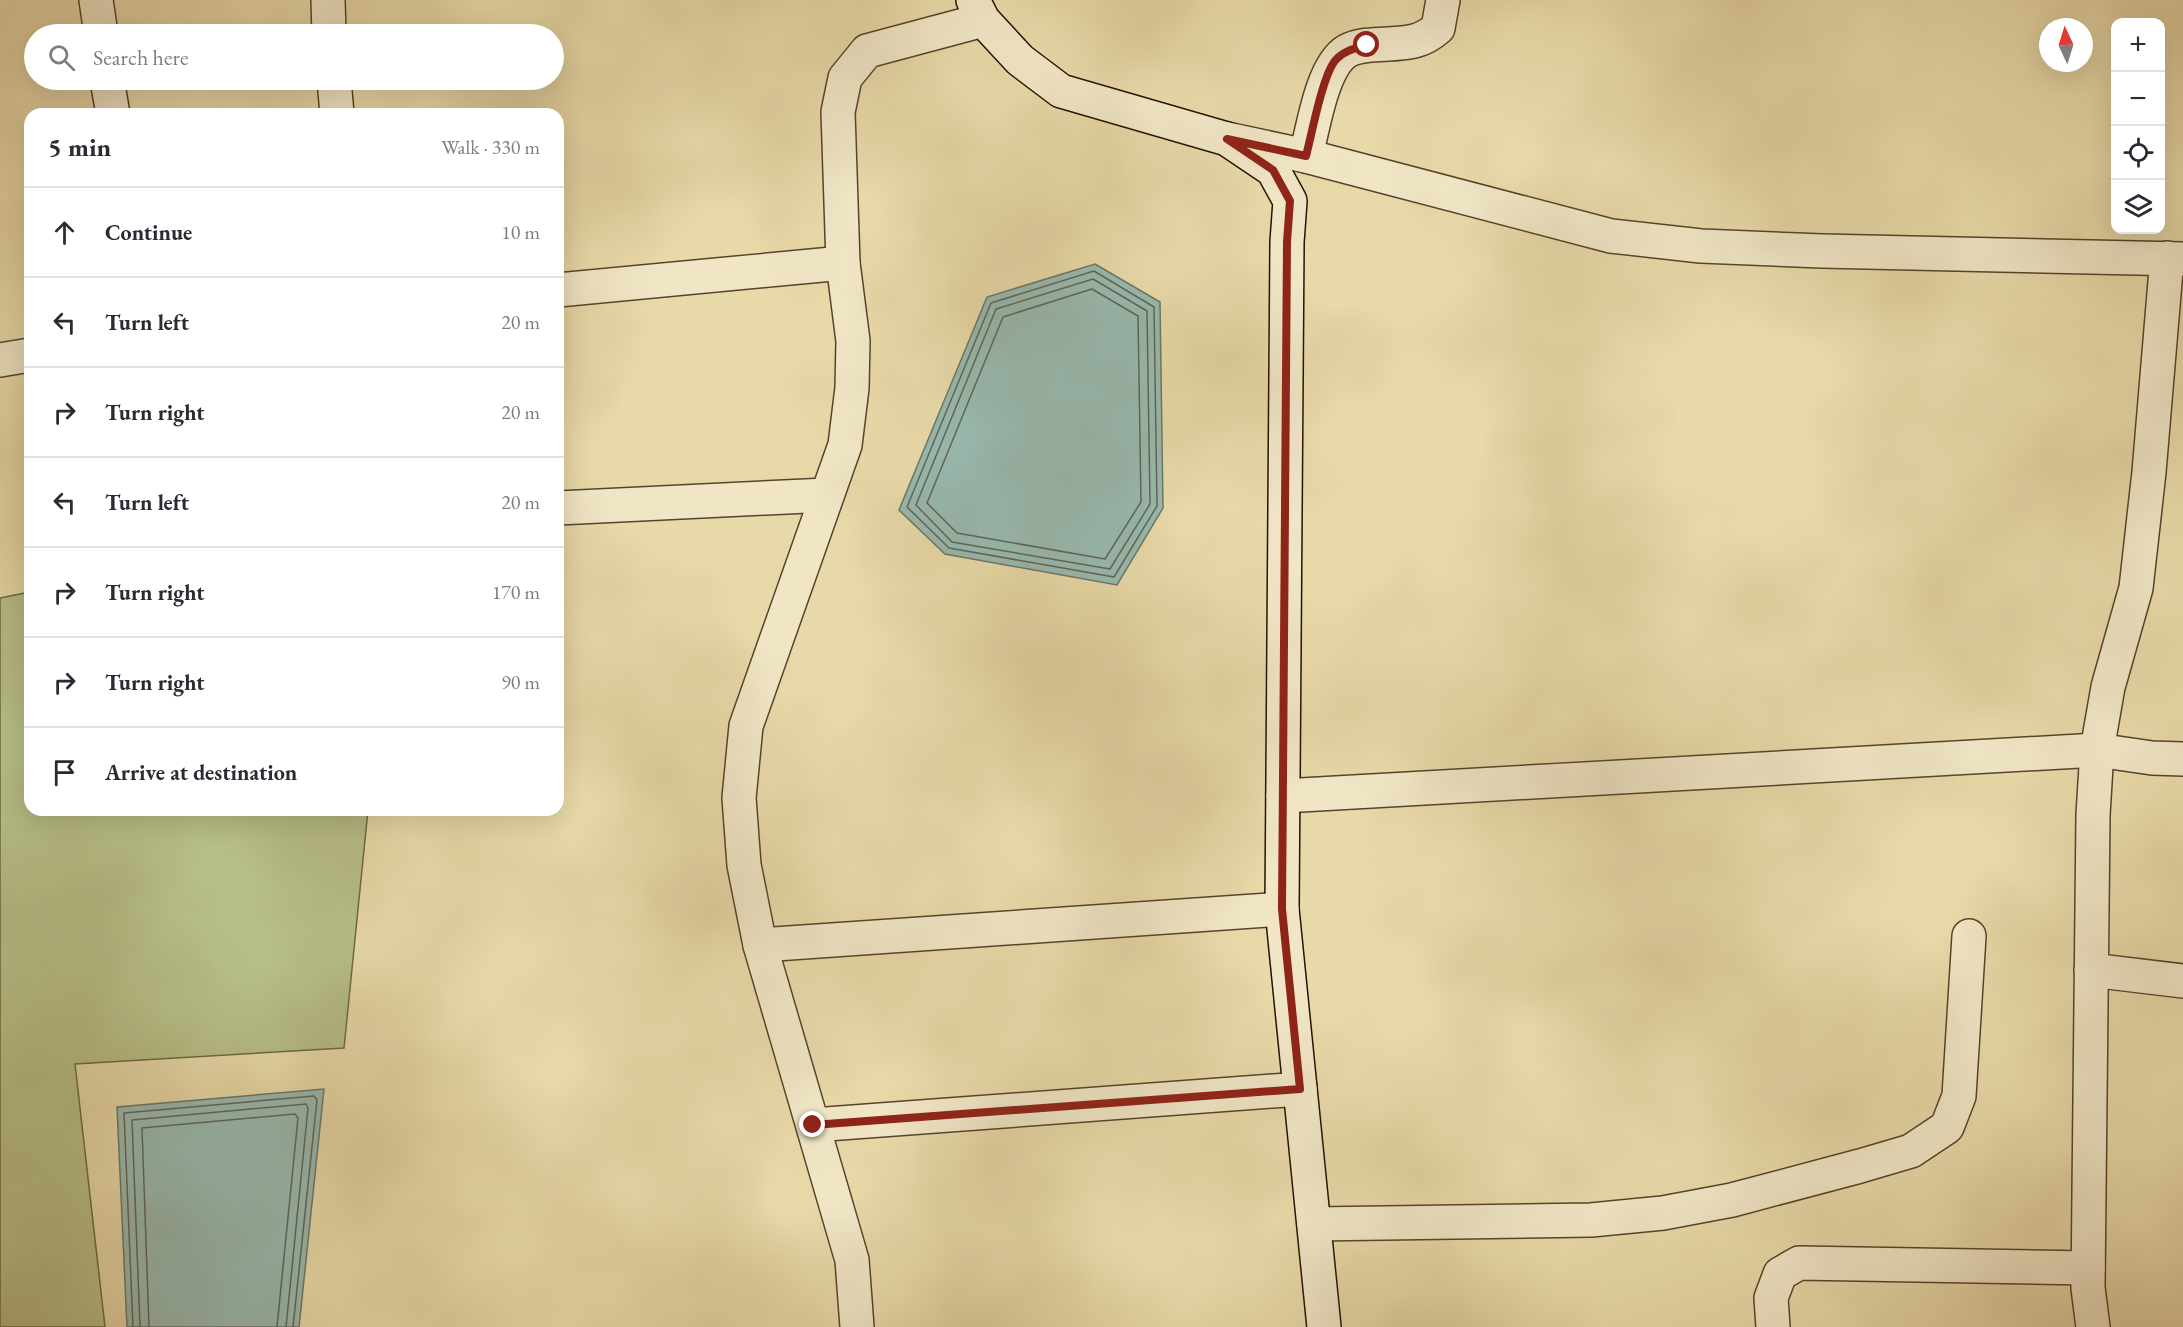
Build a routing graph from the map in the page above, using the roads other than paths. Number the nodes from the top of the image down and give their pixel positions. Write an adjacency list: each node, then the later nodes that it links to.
1 (96, 0): 5 (street)
2 (328, 0): 6 (street)
3 (1443, 0): 12 (street)
4 (978, 10): 11 (street); 14 (street)
5 (100, 24)
6 (329, 24)
7 (109, 90): 9 (street)
8 (334, 90): 10 (street)
9 (112, 108)
10 (336, 108)
11 (1227, 139): 12 (street); 22 (street)
12 (1306, 156): 13 (street)
13 (2175, 258): 20 (street)
14 (843, 263): 15 (street); 18 (street)
15 (564, 289)
16 (24, 356): 17 (street)
17 (0, 360)
18 (827, 495): 19 (street); 25 (street)
19 (564, 508)
20 (2097, 750): 21 (street); 22 (street); 26 (street)
21 (2183, 759)
22 (1283, 796): 23 (street)
23 (1282, 909): 25 (street); 28 (street)
24 (1969, 936): 30 (street)
25 (760, 945): 29 (street)
26 (2091, 970): 27 (street); 31 (street)
27 (2183, 981)
28 (1300, 1089): 29 (street); 30 (street)
29 (813, 1125): 32 (street)
30 (1314, 1224): 33 (street)
31 (2088, 1268): 34 (street); 35 (street)
32 (857, 1327)
33 (1324, 1327)
34 (1773, 1327)
35 (2092, 1327)

